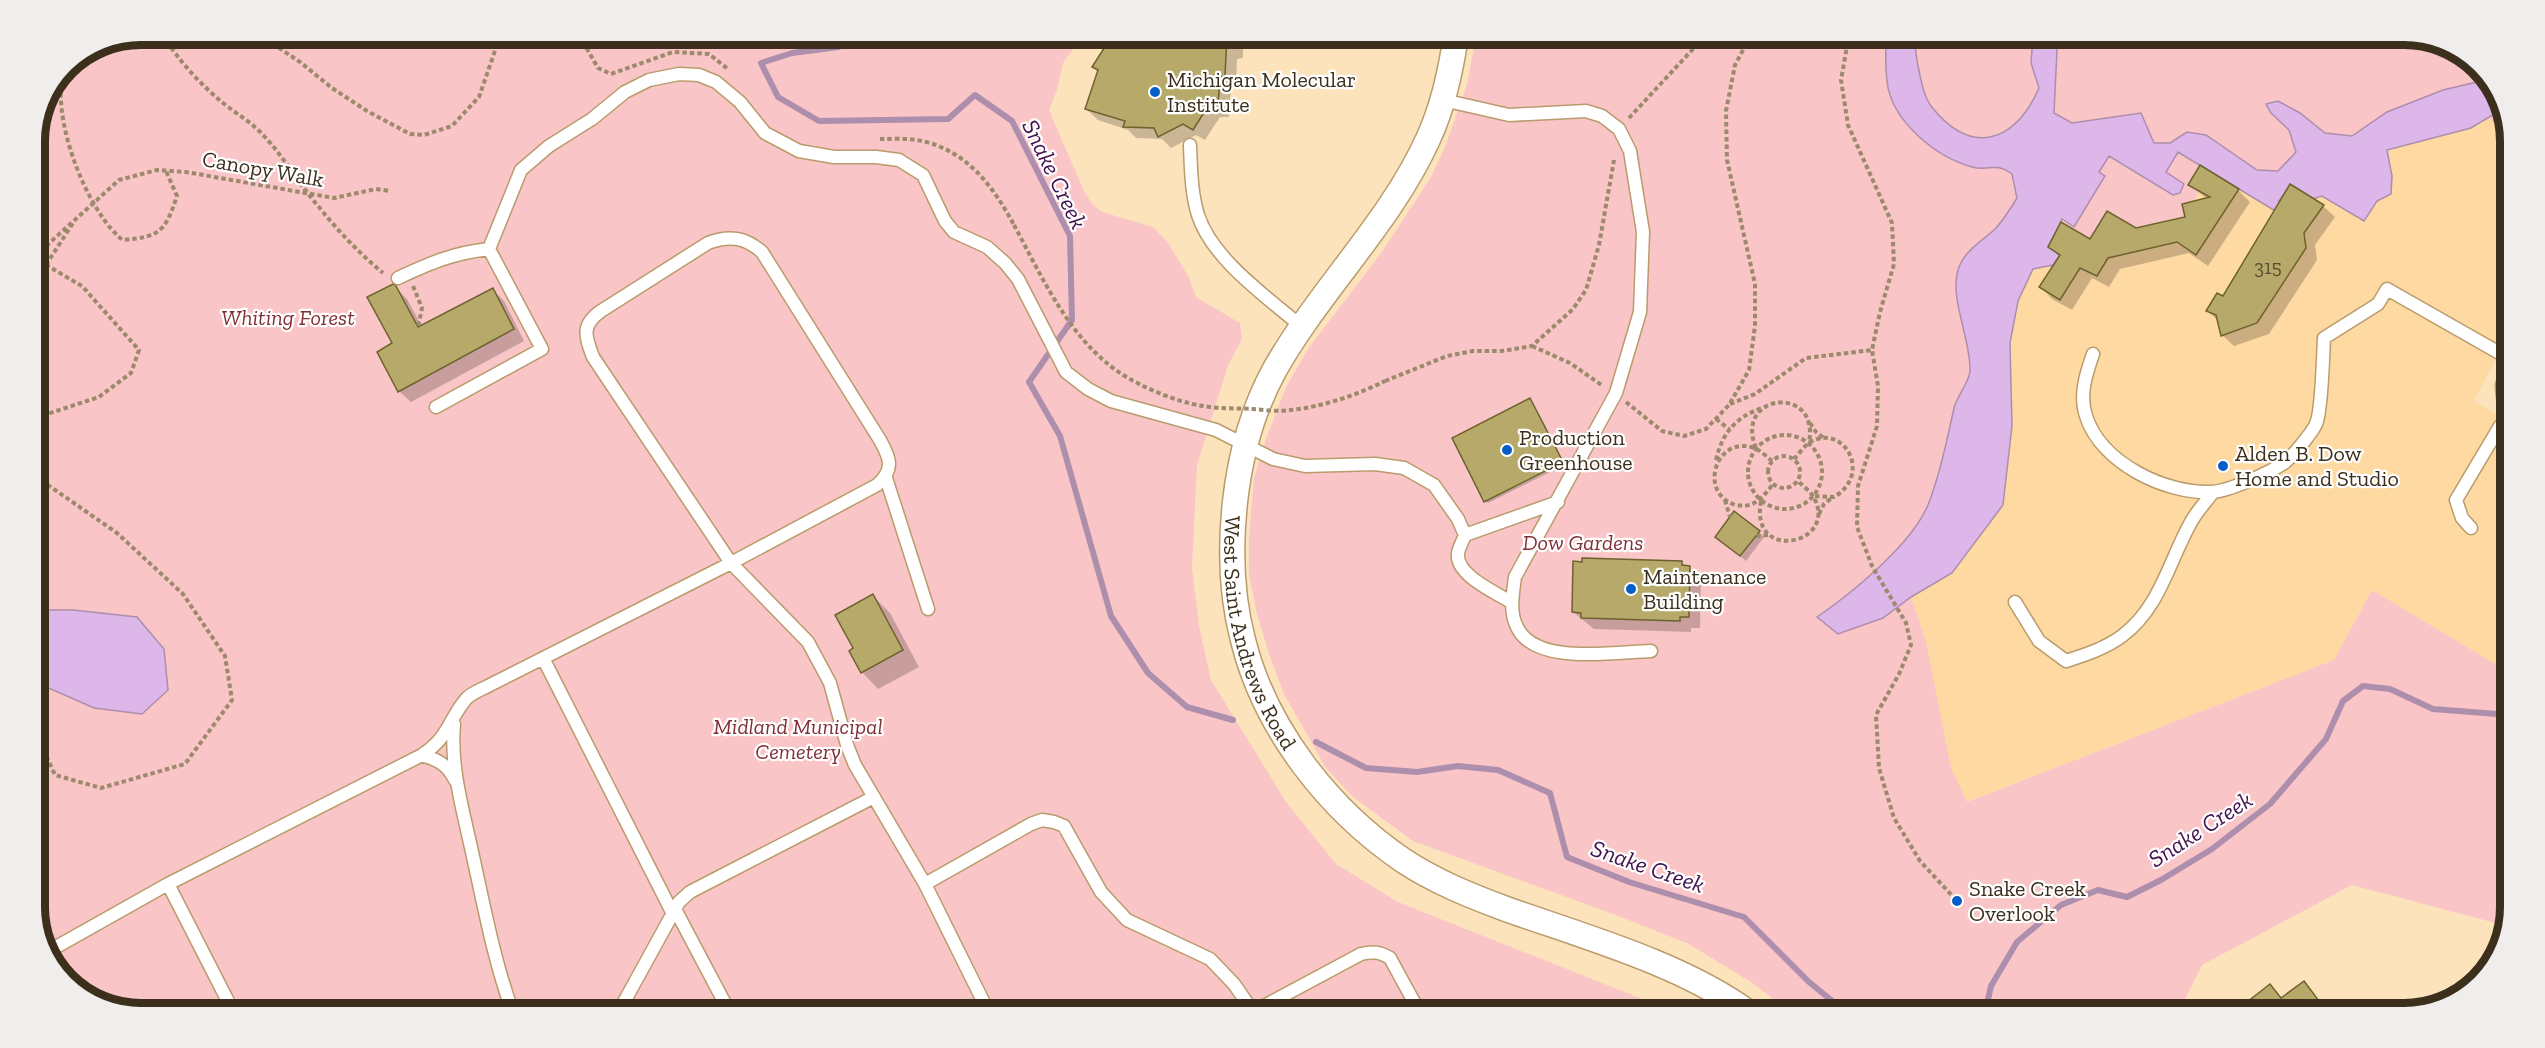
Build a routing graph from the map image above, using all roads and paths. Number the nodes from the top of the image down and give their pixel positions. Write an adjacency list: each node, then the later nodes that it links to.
1 (169, 45): 21 (path)
2 (276, 45): 3 (path)
3 (497, 45)
4 (585, 45): 9 (path)
5 (1454, 45): 11 (street, West Saint Andrews Road)
6 (1696, 45): 12 (path)
7 (1745, 45): 29 (path)
8 (1847, 45): 25 (path)
9 (735, 76)
10 (61, 88): 15 (path, Canopy Walk)
11 (1443, 100): 12 (lane); 23 (street, West Saint Andrews Road)
12 (1619, 129): 24 (path); 28 (lane)
13 (869, 139): 24 (path, bridge)
14 (1190, 145): 23 (lane)
15 (166, 171): 16 (path, Canopy Walk); 17 (path, Canopy Walk)
16 (390, 190)
17 (75, 219): 18 (path, Canopy Walk); 20 (path)
18 (45, 246)
19 (489, 249): 21 (lane); 30 (lane); 39 (lane)
20 (46, 265): 32 (path)
21 (398, 279): 22 (path)
22 (418, 327)
23 (1302, 327): 39 (street, West Saint Andrews Road)
24 (1532, 346): 28 (path)
25 (1872, 350): 29 (path); 73 (path)
26 (2500, 353): 48 (lane)
27 (2093, 354): 48 (lane)
28 (1616, 393): 33 (path); 53 (lane)
29 (1729, 405): 33 (path)
30 (436, 407)
31 (1763, 408): 34 (path); 36 (path); 40 (path)
32 (45, 415)
33 (1716, 419): 36 (path)
34 (1809, 421): 37 (path); 38 (path)
35 (2500, 426): 56 (lane)
36 (1729, 429): 43 (path)
37 (1826, 439): 38 (path); 50 (path)
38 (1809, 443): 40 (path); 41 (path); 49 (path)
39 (1244, 446): 57 (lane); 84 (street, West Saint Andrews Road)
40 (1756, 448): 42 (path); 43 (path); 52 (path)
41 (1794, 459): 42 (path); 45 (path)
42 (1772, 461): 47 (path)
43 (1716, 464): 51 (path)
44 (886, 478): 60 (lane); 60 (lane); 63 (lane)
45 (1798, 482): 47 (path); 49 (path)
46 (45, 484): 67 (path)
47 (1773, 484): 52 (path)
48 (2213, 492): 62 (lane)
49 (1814, 496): 50 (path); 52 (path); 55 (path)
50 (1834, 496): 55 (path)
51 (1725, 499): 52 (path); 54 (path)
52 (1761, 500): 58 (path)
53 (1558, 502): 57 (lane); 61 (lane)
54 (1730, 517)
55 (1818, 518): 58 (path)
56 (2471, 528)
57 (1465, 535): 61 (lane)
58 (1770, 535): 59 (path)
59 (1756, 536)
60 (731, 563): 65 (lane); 70 (lane)
61 (1511, 602): 64 (lane)
62 (2015, 602)
63 (928, 609)
64 (1651, 651)
65 (543, 658): 66 (lane); 74 (lane)
66 (454, 720): 68 (lane); 69 (lane)
67 (45, 753)
68 (422, 755): 69 (lane); 71 (lane)
69 (458, 786): 77 (lane)
70 (874, 797): 72 (lane); 74 (lane)
71 (168, 884): 75 (lane); 76 (lane)
72 (925, 884): 80 (lane); 81 (lane)
73 (1957, 902)
74 (674, 912): 78 (lane); 79 (lane)
75 (54, 948)
76 (228, 1003)
77 (510, 1003)
78 (624, 1003)
79 (724, 1003)
80 (984, 1003)
81 (1246, 1003)
82 (1271, 1003): 83 (lane)
83 (1414, 1003)
84 (1731, 1003)

